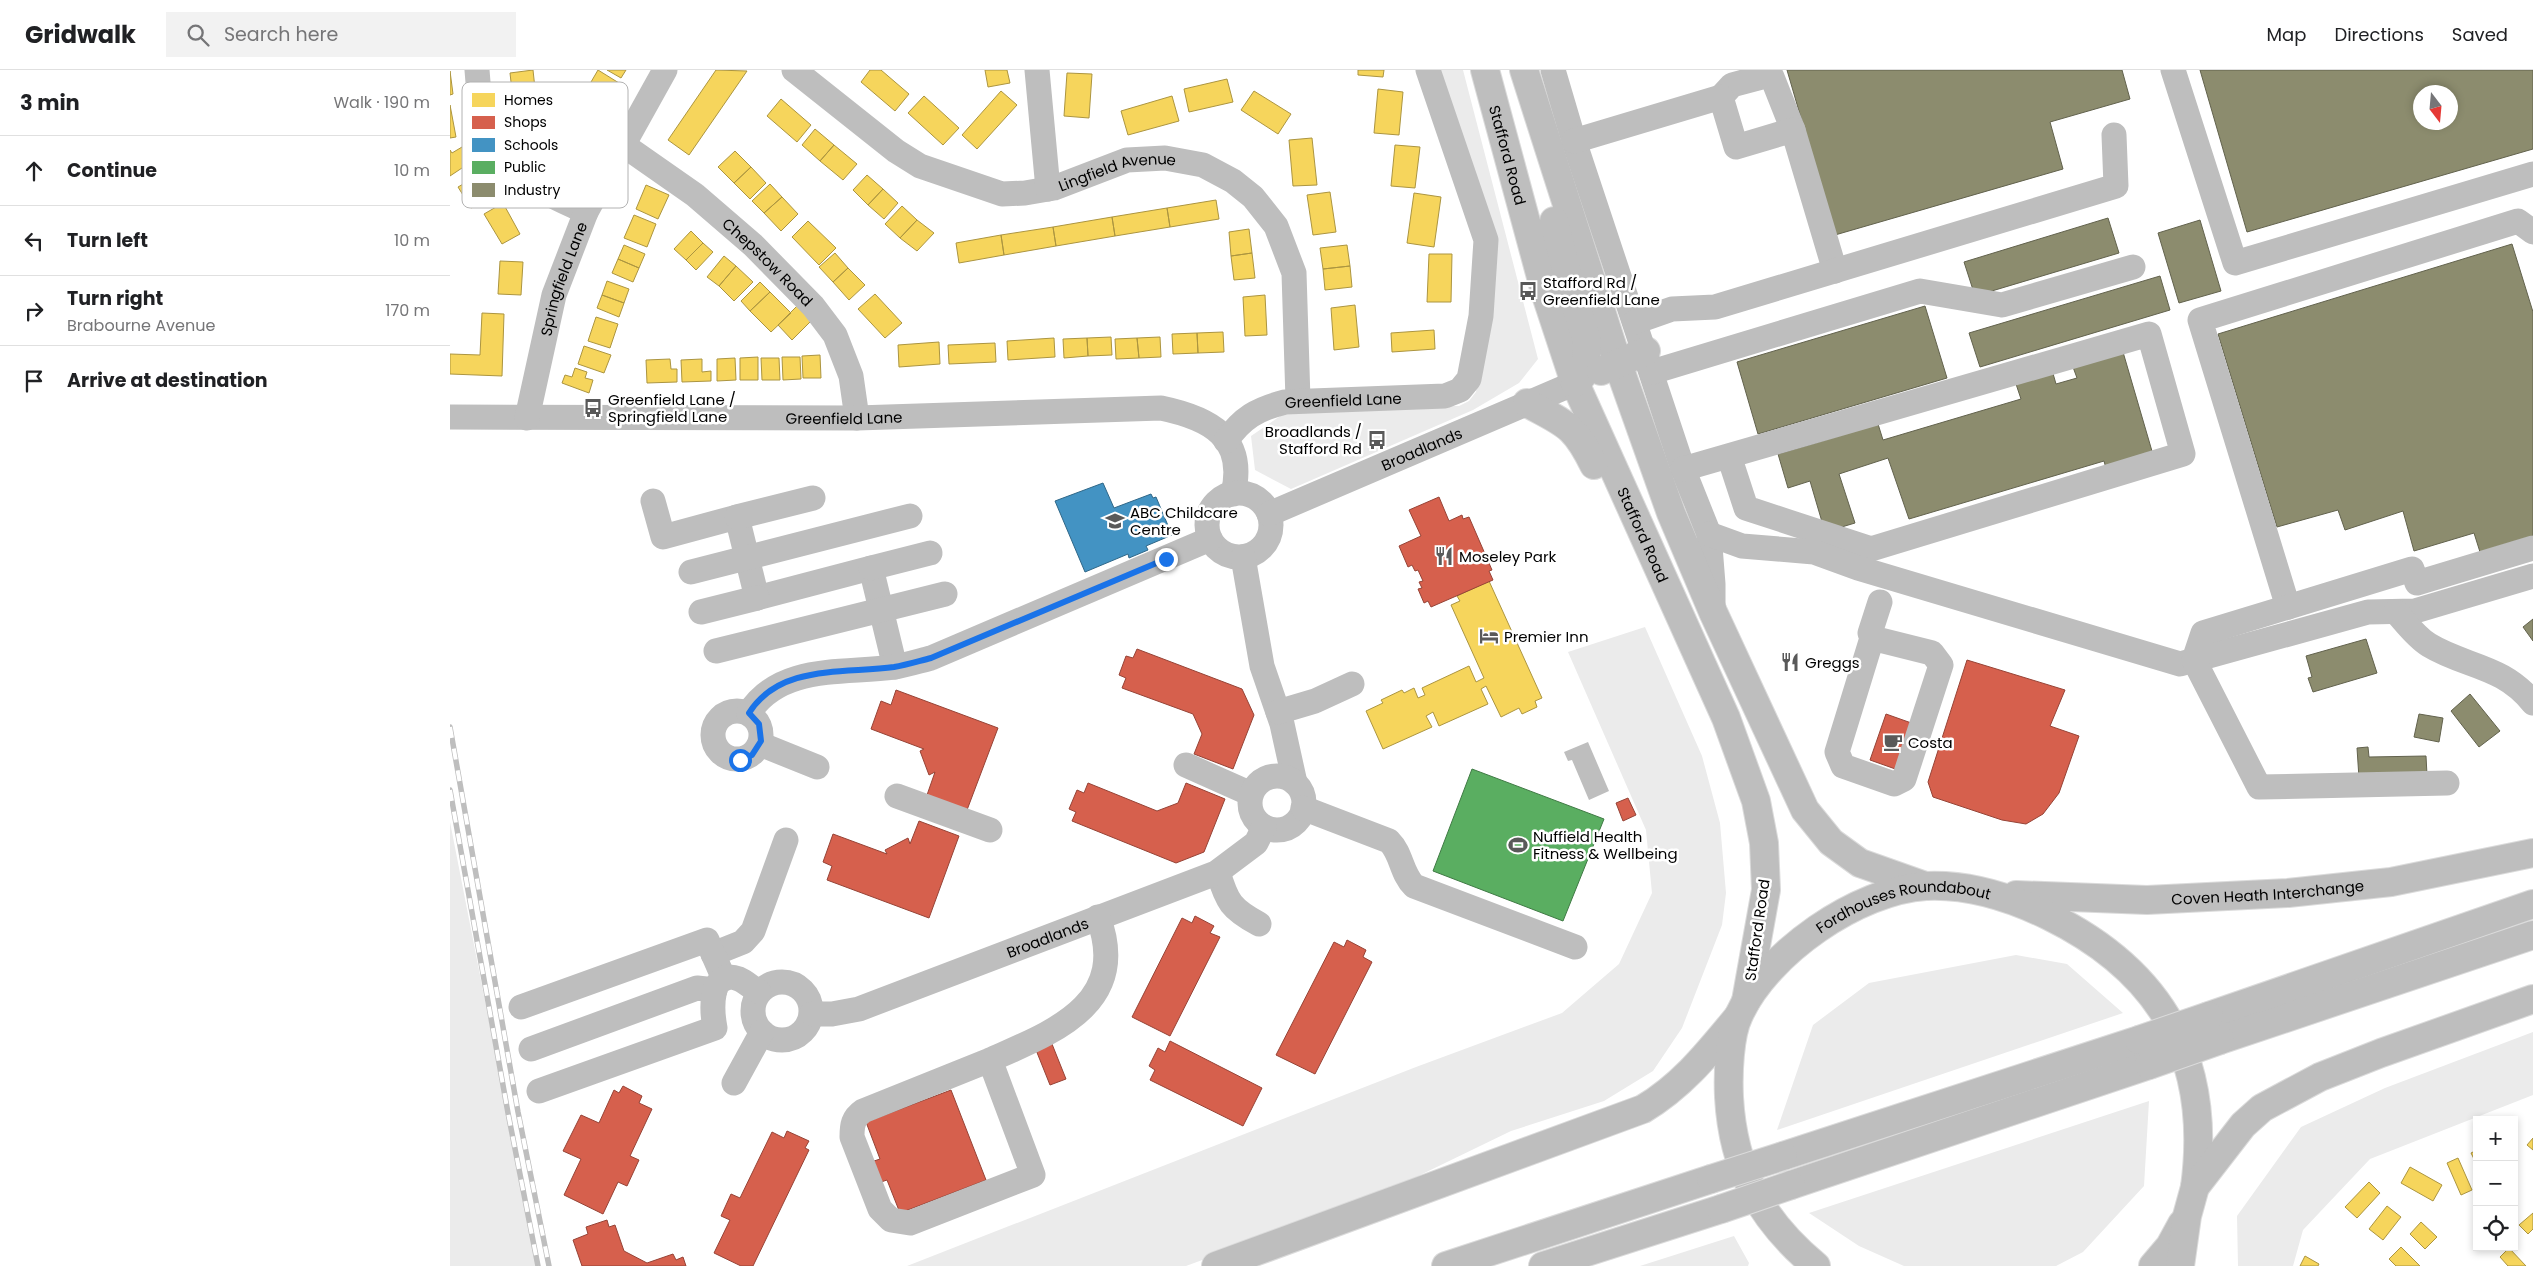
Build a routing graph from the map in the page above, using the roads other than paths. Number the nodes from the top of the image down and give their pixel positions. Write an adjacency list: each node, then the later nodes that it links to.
1 (665, 70): 11 (street, Springfield Lane)
2 (794, 70): 16 (street, Lingfield Avenue)
3 (1037, 70): 16 (street)
4 (1428, 70): 27 (street, Greenfield Lane)
5 (1485, 70): 26 (highway, Stafford Road)
6 (1524, 70): 13 (highway, Stafford Road)
7 (2173, 70): 15 (street)
8 (1555, 71): 13 (street)
9 (1721, 97): 10 (street); 10 (street); 13 (street)
10 (1793, 130): 22 (street)
11 (628, 134)
12 (2114, 135): 22 (street)
13 (1561, 143): 23 (street); 25 (highway, Stafford Road); 26 (highway)
14 (628, 148): 31 (street, Chepstow Road)
15 (2533, 174)
16 (1048, 189): 27 (street, Lingfield Avenue)
17 (578, 208): 19 (street)
18 (588, 208): 19 (street, Springfield Lane)
19 (586, 212): 30 (street, Springfield Lane)
20 (2533, 232): 54 (street)
21 (2132, 267): 24 (street)
22 (1835, 271): 23 (street)
23 (1635, 322): 24 (street)
24 (1649, 362): 25 (highway); 34 (street)
25 (1618, 364): 26 (highway); 50 (highway); 57 (highway, Stafford Road)
26 (1575, 383): 28 (street, Broadlands); 50 (highway, Stafford Road)
27 (1298, 400): 32 (street, Greenfield Lane)
28 (1527, 403): 38 (street, Broadlands); 50 (highway)
29 (450, 417): 30 (street, Greenfield Lane)
30 (527, 418): 31 (street, Greenfield Lane)
31 (857, 418): 32 (street, Greenfield Lane)
32 (1226, 441): 35 (street, Greenfield Lane)
33 (1729, 456): 33 (street); 34 (street)
34 (1683, 469): 41 (street)
35 (1233, 494): 38 (street); 42 (street)
36 (813, 498): 40 (street)
37 (653, 500): 40 (street)
38 (1269, 514): 45 (street)
39 (910, 516): 46 (street)
40 (737, 517): 46 (street)
41 (1709, 534): 57 (street); 61 (street)
42 (1210, 539): 45 (street); 62 (street)
43 (2533, 548): 54 (street)
44 (930, 553): 47 (street)
45 (1243, 557): 65 (street)
46 (748, 558): 48 (street); 52 (street)
47 (871, 568): 52 (street); 55 (street)
48 (691, 572)
49 (2533, 576): 58 (street)
50 (1665, 581): 93 (highway, Stafford Road)
51 (945, 594): 55 (street)
52 (757, 598): 56 (street)
53 (1880, 602): 59 (street)
54 (2288, 607): 61 (street)
55 (882, 609): 60 (street); 62 (street)
56 (701, 612)
57 (1713, 612): 81 (highway, Stafford Road)
58 (2396, 612): 61 (street); 64 (street)
59 (1872, 638): 59 (street)
60 (716, 651)
61 (2194, 660): 72 (street)
62 (895, 667): 66 (street)
63 (1352, 684): 65 (street)
64 (2533, 703)
65 (1278, 712): 68 (street)
66 (749, 713): 67 (street); 67 (street)
67 (760, 744): 70 (street)
68 (1286, 747): 71 (street); 73 (street)
69 (1186, 765): 73 (street)
70 (817, 767)
71 (1295, 783): 73 (street); 75 (street)
72 (2447, 783)
73 (1258, 786): 76 (street)
74 (897, 796): 77 (street)
75 (1303, 808): 76 (street); 87 (street)
76 (1264, 827): 80 (street, Broadlands)
77 (990, 830)
78 (786, 840): 88 (street)
79 (2533, 853): 82 (highway, Coven Heath Interchange)
80 (1218, 872): 84 (street, Broadlands); 85 (street)
81 (1926, 886): 82 (highway, Fordhouses Roundabout); 93 (highway, Fordhouses Roundabout)
82 (2000, 895): 100 (highway, Fordhouses Roundabout)
83 (2533, 904): 103 (highway, bridge)
84 (1098, 917): 94 (street, Broadlands); 97 (street)
85 (1259, 924)
86 (2533, 935): 104 (highway, bridge)
87 (1576, 947)
88 (713, 954): 89 (street); 92 (street)
89 (719, 985): 90 (street); 96 (street); 99 (street)
90 (759, 992): 94 (street); 95 (street)
91 (2533, 999): 100 (highway)
92 (521, 1007)
93 (1742, 1010): 102 (highway, Fordhouses Roundabout); 105 (highway)
94 (812, 1014): 95 (street)
95 (762, 1032): 98 (street)
96 (531, 1049)
97 (990, 1060): 97 (street)
98 (734, 1084)
99 (539, 1091)
100 (2195, 1187): 101 (highway)
101 (2187, 1216): 106 (highway); 107 (highway)
102 (1216, 1266)
103 (1446, 1266)
104 (1543, 1266)
105 (1816, 1266)
106 (2153, 1266)
107 (2180, 1266)

